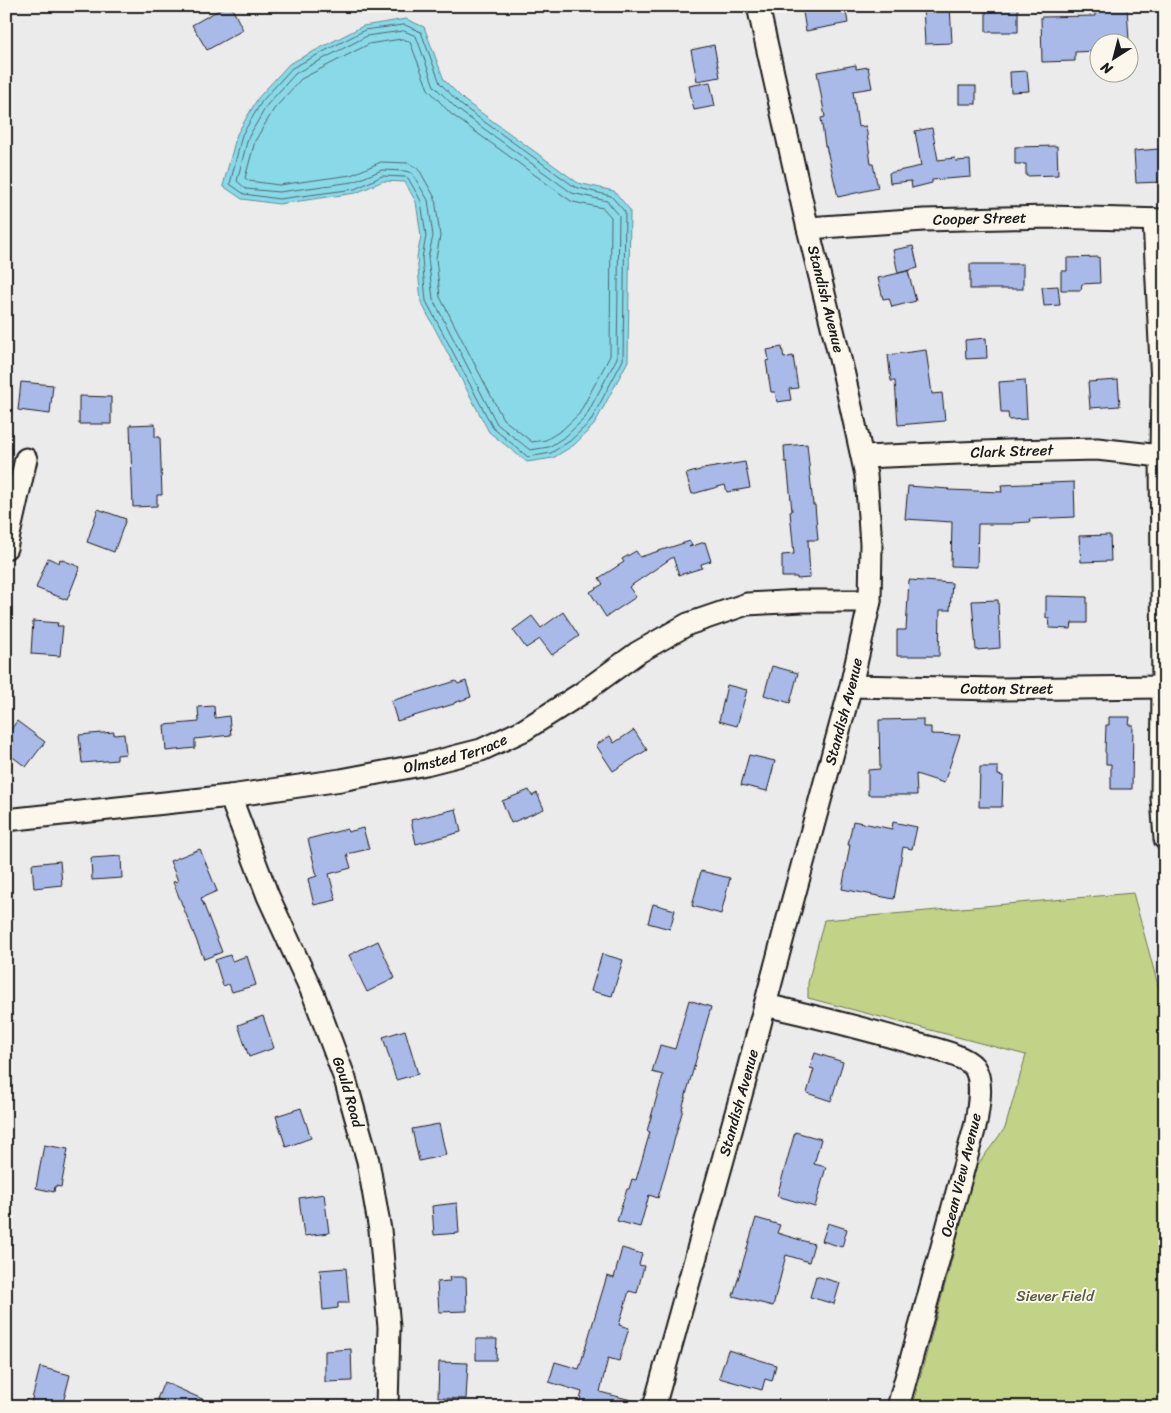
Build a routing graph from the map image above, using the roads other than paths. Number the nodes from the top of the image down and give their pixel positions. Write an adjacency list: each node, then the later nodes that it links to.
1 (758, 6): 3 (street, Standish Avenue)
2 (1159, 220): 3 (street, Cooper Street); 4 (street)
3 (808, 228): 5 (street, Standish Avenue)
4 (1161, 456): 5 (street, Clark Street); 10 (street)
5 (862, 457): 8 (street, Standish Avenue)
6 (26, 459): 7 (street)
7 (6, 548)
8 (870, 601): 9 (street, Standish Avenue); 11 (street, Olmsted Terrace)
9 (851, 686): 10 (street, Cotton Street); 14 (street, Standish Avenue)
10 (1163, 687): 13 (street)
11 (230, 796): 12 (street, Olmsted Terrace); 15 (street, Gould Road)
12 (6, 820)
13 (1165, 838)
14 (765, 1005): 16 (street, Standish Avenue); 17 (street, Ocean View Avenue)
15 (387, 1407)
16 (654, 1407)
17 (898, 1407)

